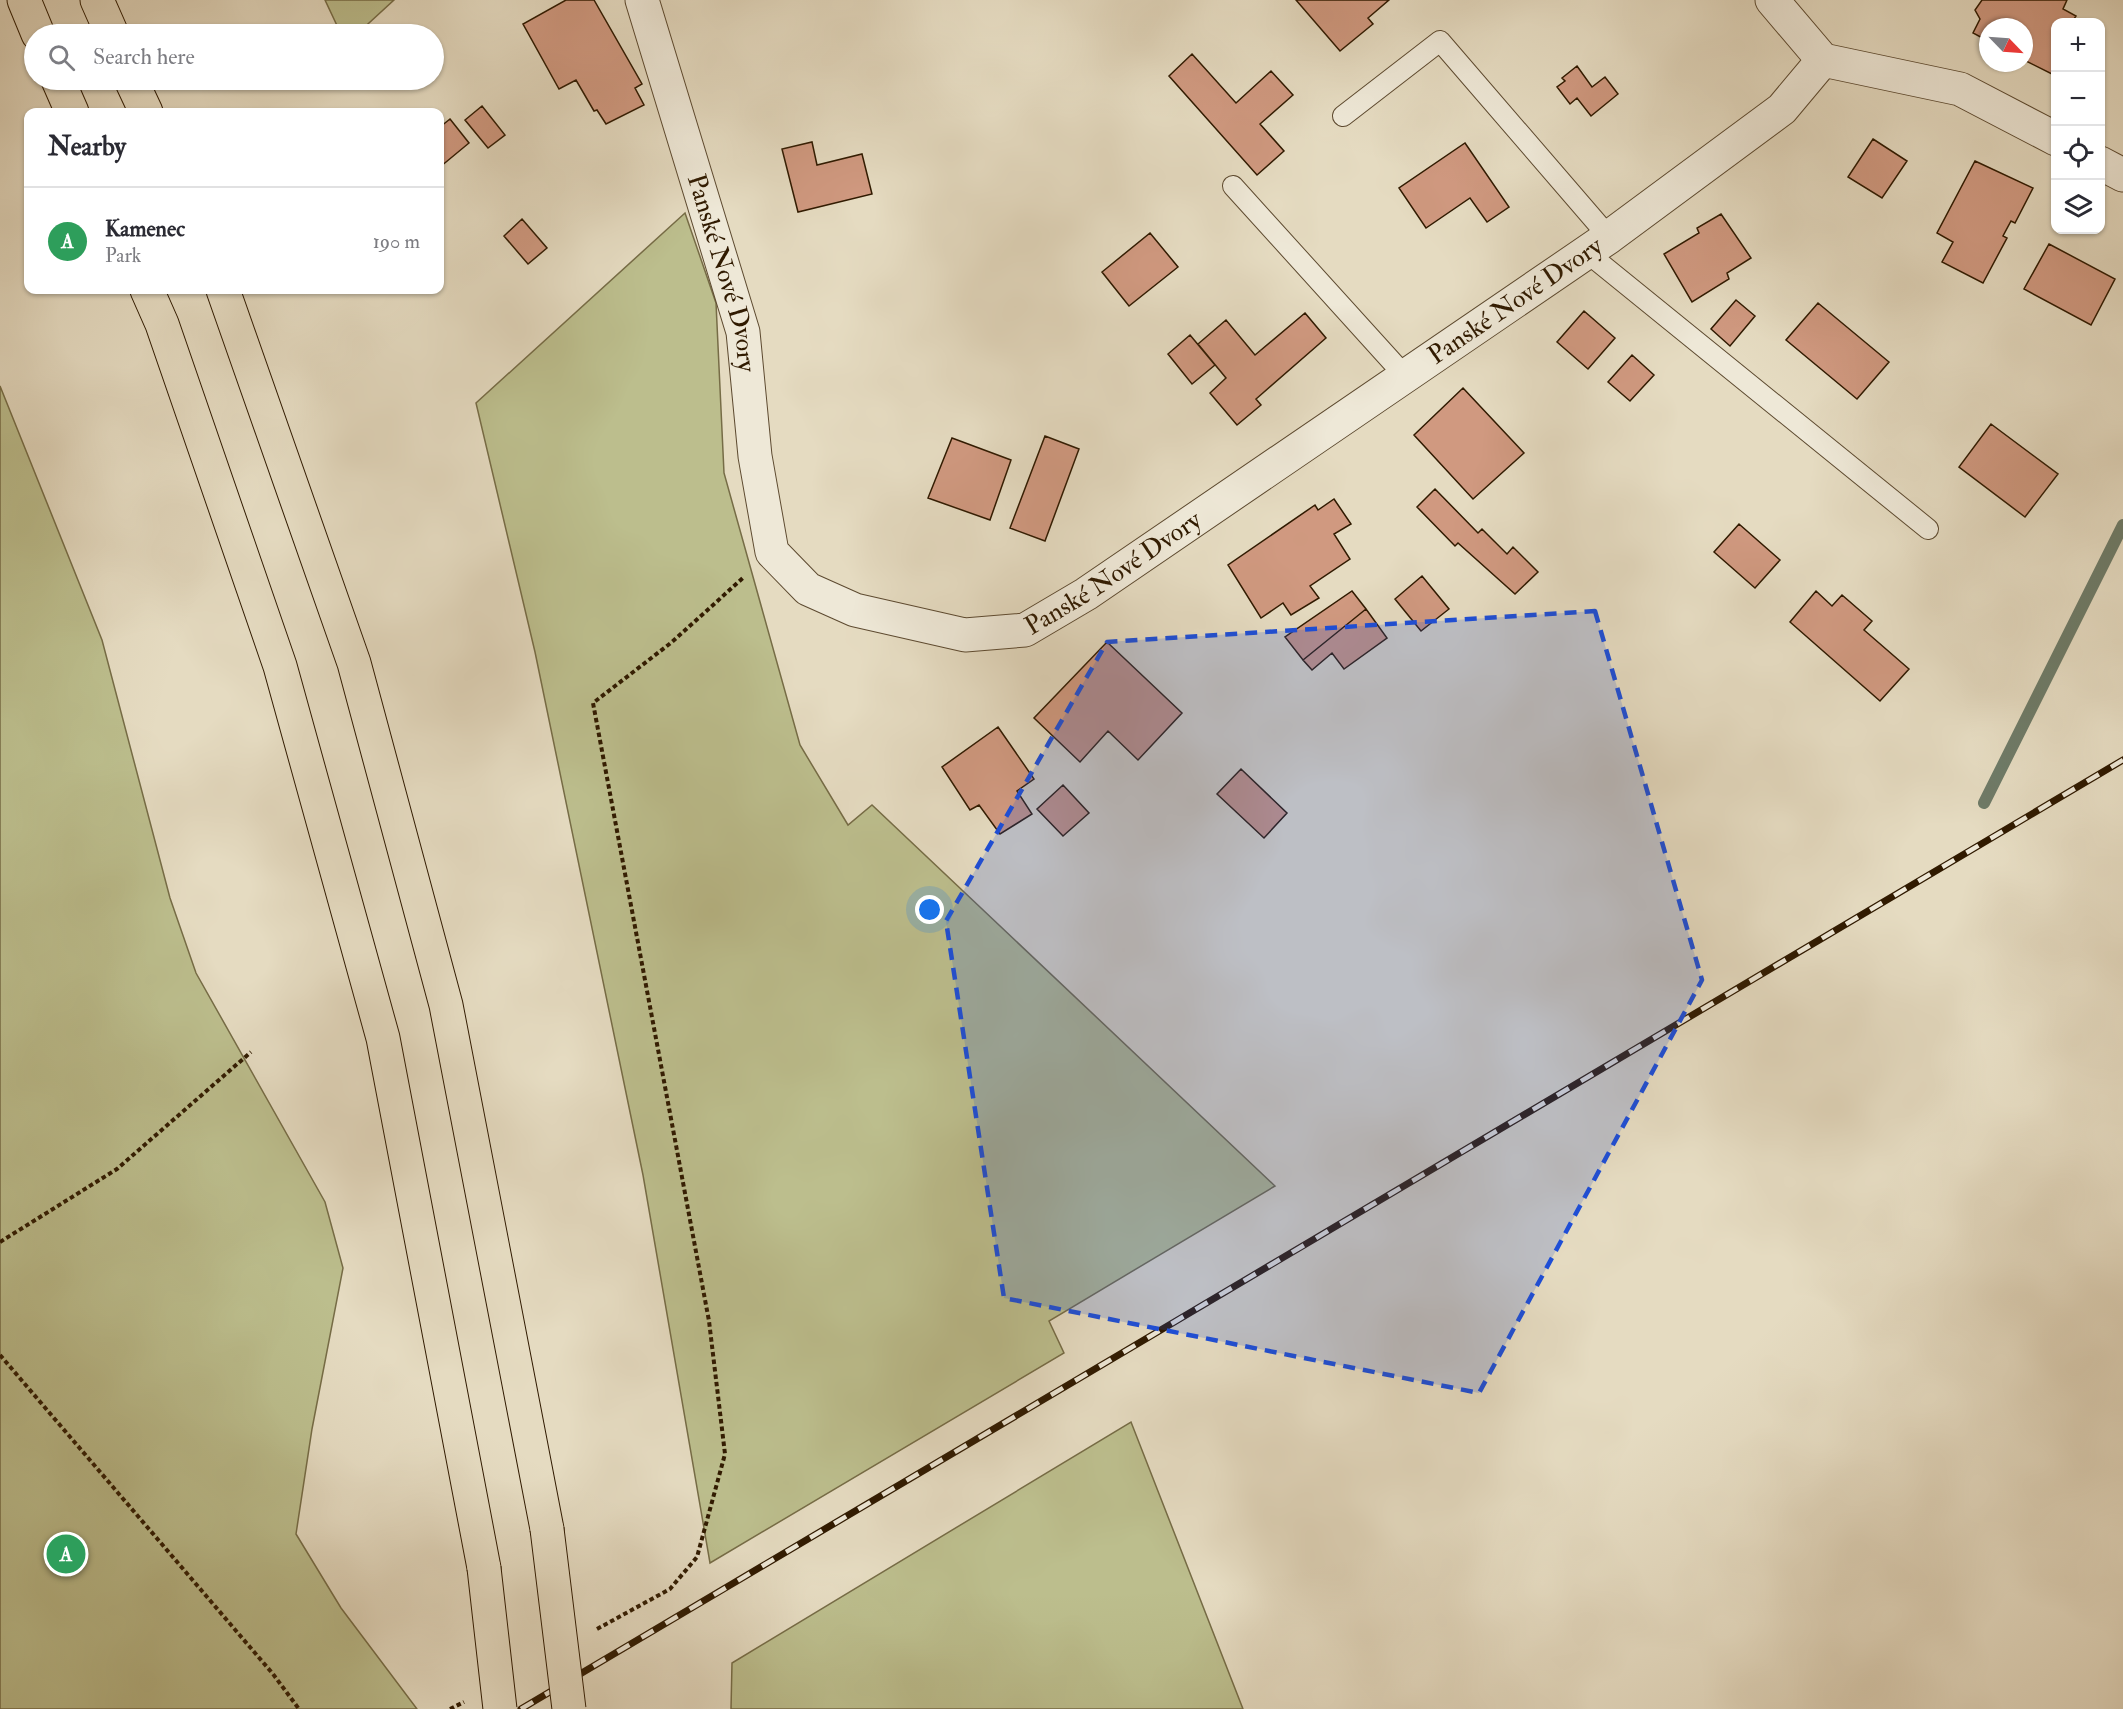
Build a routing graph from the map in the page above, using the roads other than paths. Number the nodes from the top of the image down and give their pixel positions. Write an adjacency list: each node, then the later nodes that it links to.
1 (24, 0): 5 (highway)
2 (97, 0): 6 (highway)
3 (642, 0): 20 (street, Panské Nové Dvory)
4 (1772, 0): 7 (street)
5 (34, 24)
6 (108, 24)
7 (1823, 60): 13 (street); 17 (street, Panské Nové Dvory)
8 (62, 90): 10 (highway)
9 (136, 90): 11 (highway)
10 (70, 108)
11 (144, 108)
12 (1343, 116): 17 (lane)
13 (2051, 137)
14 (2105, 166): 15 (street)
15 (2123, 175)
16 (1233, 186): 20 (lane)
17 (1597, 244): 20 (street, Panské Nové Dvory); 21 (lane)
18 (149, 294): 22 (highway, bridge)
19 (224, 294): 23 (highway, bridge)
20 (1405, 376)
21 (1928, 530)
22 (485, 1703)
23 (569, 1709)

